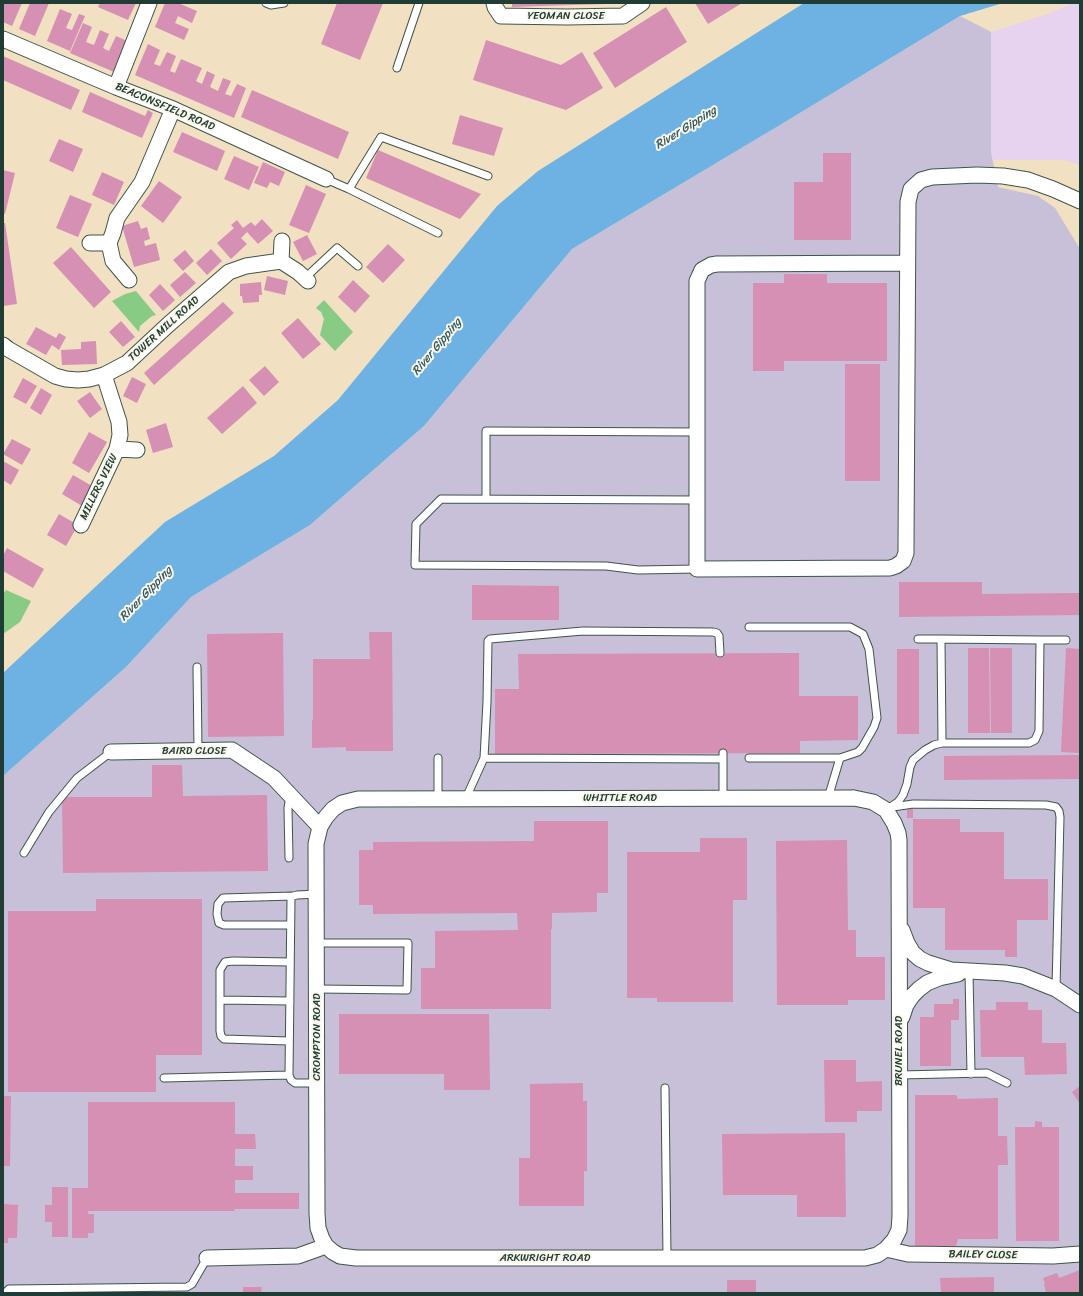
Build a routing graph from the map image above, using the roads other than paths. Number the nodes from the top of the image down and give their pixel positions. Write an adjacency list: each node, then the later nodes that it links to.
1 (149, 3): 9 (street)
2 (266, 3): 3 (lane)
3 (284, 3)
4 (419, 3): 8 (lane)
5 (494, 3): 6 (street, YEOMAN CLOSE)
6 (642, 3)
7 (3, 39): 9 (street, BEACONSFIELD ROAD)
8 (397, 68)
9 (116, 87): 10 (street, BEACONSFIELD ROAD)
10 (174, 109): 12 (street, BEACONSFIELD ROAD); 18 (street)
11 (488, 176): 13 (lane)
12 (326, 179): 13 (lane)
13 (350, 189): 15 (lane)
14 (1080, 201): 20 (street)
15 (438, 233)
16 (282, 241): 19 (street)
17 (90, 243): 18 (street)
18 (109, 243): 22 (street)
19 (281, 260): 23 (street); 25 (street, TOWER MILL ROAD)
20 (908, 263): 26 (street); 32 (street)
21 (358, 266): 23 (lane)
22 (129, 280)
23 (306, 280)
24 (3, 345): 25 (street, TOWER MILL ROAD)
25 (104, 375): 27 (street, MILLERS VIEW)
26 (697, 432): 29 (lane); 30 (street)
27 (117, 449): 28 (street, MILLERS VIEW); 31 (street, MILLERS VIEW)
28 (137, 450)
29 (486, 499): 30 (lane); 32 (lane)
30 (697, 500): 32 (street)
31 (81, 526)
32 (697, 569)
33 (749, 627): 46 (lane)
34 (918, 639): 35 (lane)
35 (941, 639): 36 (lane); 40 (lane)
36 (1040, 640): 37 (lane); 40 (lane)
37 (1066, 640)
38 (720, 653): 44 (lane)
39 (197, 667): 41 (lane)
40 (942, 743): 52 (lane)
41 (198, 751): 42 (street, BAIRD CLOSE); 47 (street, BAIRD CLOSE)
42 (110, 752): 54 (lane)
43 (438, 758): 51 (lane)
44 (484, 758): 48 (lane); 49 (lane)
45 (749, 758): 46 (lane)
46 (840, 758): 50 (lane)
47 (290, 795): 53 (street, BAIRD CLOSE); 55 (lane)
48 (466, 798): 49 (street, WHITTLE ROAD); 51 (street, WHITTLE ROAD)
49 (723, 798): 50 (street, WHITTLE ROAD)
50 (828, 798): 52 (street, WHITTLE ROAD)
51 (438, 799): 53 (street, WHITTLE ROAD)
52 (886, 810): 58 (street, BRUNEL ROAD); 64 (lane)
53 (320, 827): 56 (street, CROMPTON ROAD)
54 (24, 853)
55 (290, 858)
56 (317, 894): 57 (lane); 60 (street, CROMPTON ROAD)
57 (293, 896): 59 (lane); 59 (lane)
58 (900, 914): 62 (street); 68 (street, BRUNEL ROAD)
59 (290, 925): 61 (lane)
60 (316, 943): 63 (street, CROMPTON ROAD); 63 (lane)
61 (290, 962): 65 (lane); 66 (lane)
62 (969, 972): 64 (street); 68 (street); 70 (lane)
63 (317, 989): 74 (street, CROMPTON ROAD)
64 (1056, 989): 67 (street)
65 (220, 1000): 66 (lane); 69 (lane)
66 (290, 1001): 69 (lane)
67 (1080, 1005)
68 (899, 1030): 72 (street, BRUNEL ROAD)
69 (289, 1041): 71 (lane)
70 (972, 1074): 72 (lane); 75 (lane)
71 (289, 1075): 73 (lane); 74 (lane)
72 (900, 1075): 78 (street, BRUNEL ROAD)
73 (164, 1078)
74 (316, 1083): 77 (street, CROMPTON ROAD)
75 (1007, 1083)
76 (665, 1088): 81 (lane)
77 (326, 1246): 80 (street); 81 (street, ARKWRIGHT ROAD)
78 (886, 1249): 79 (street, BAILEY CLOSE); 81 (street, ARKWRIGHT ROAD)
79 (1080, 1254)
80 (207, 1258): 82 (lane)
81 (668, 1258)
82 (158, 1290): 83 (lane)
83 (5, 1293)

